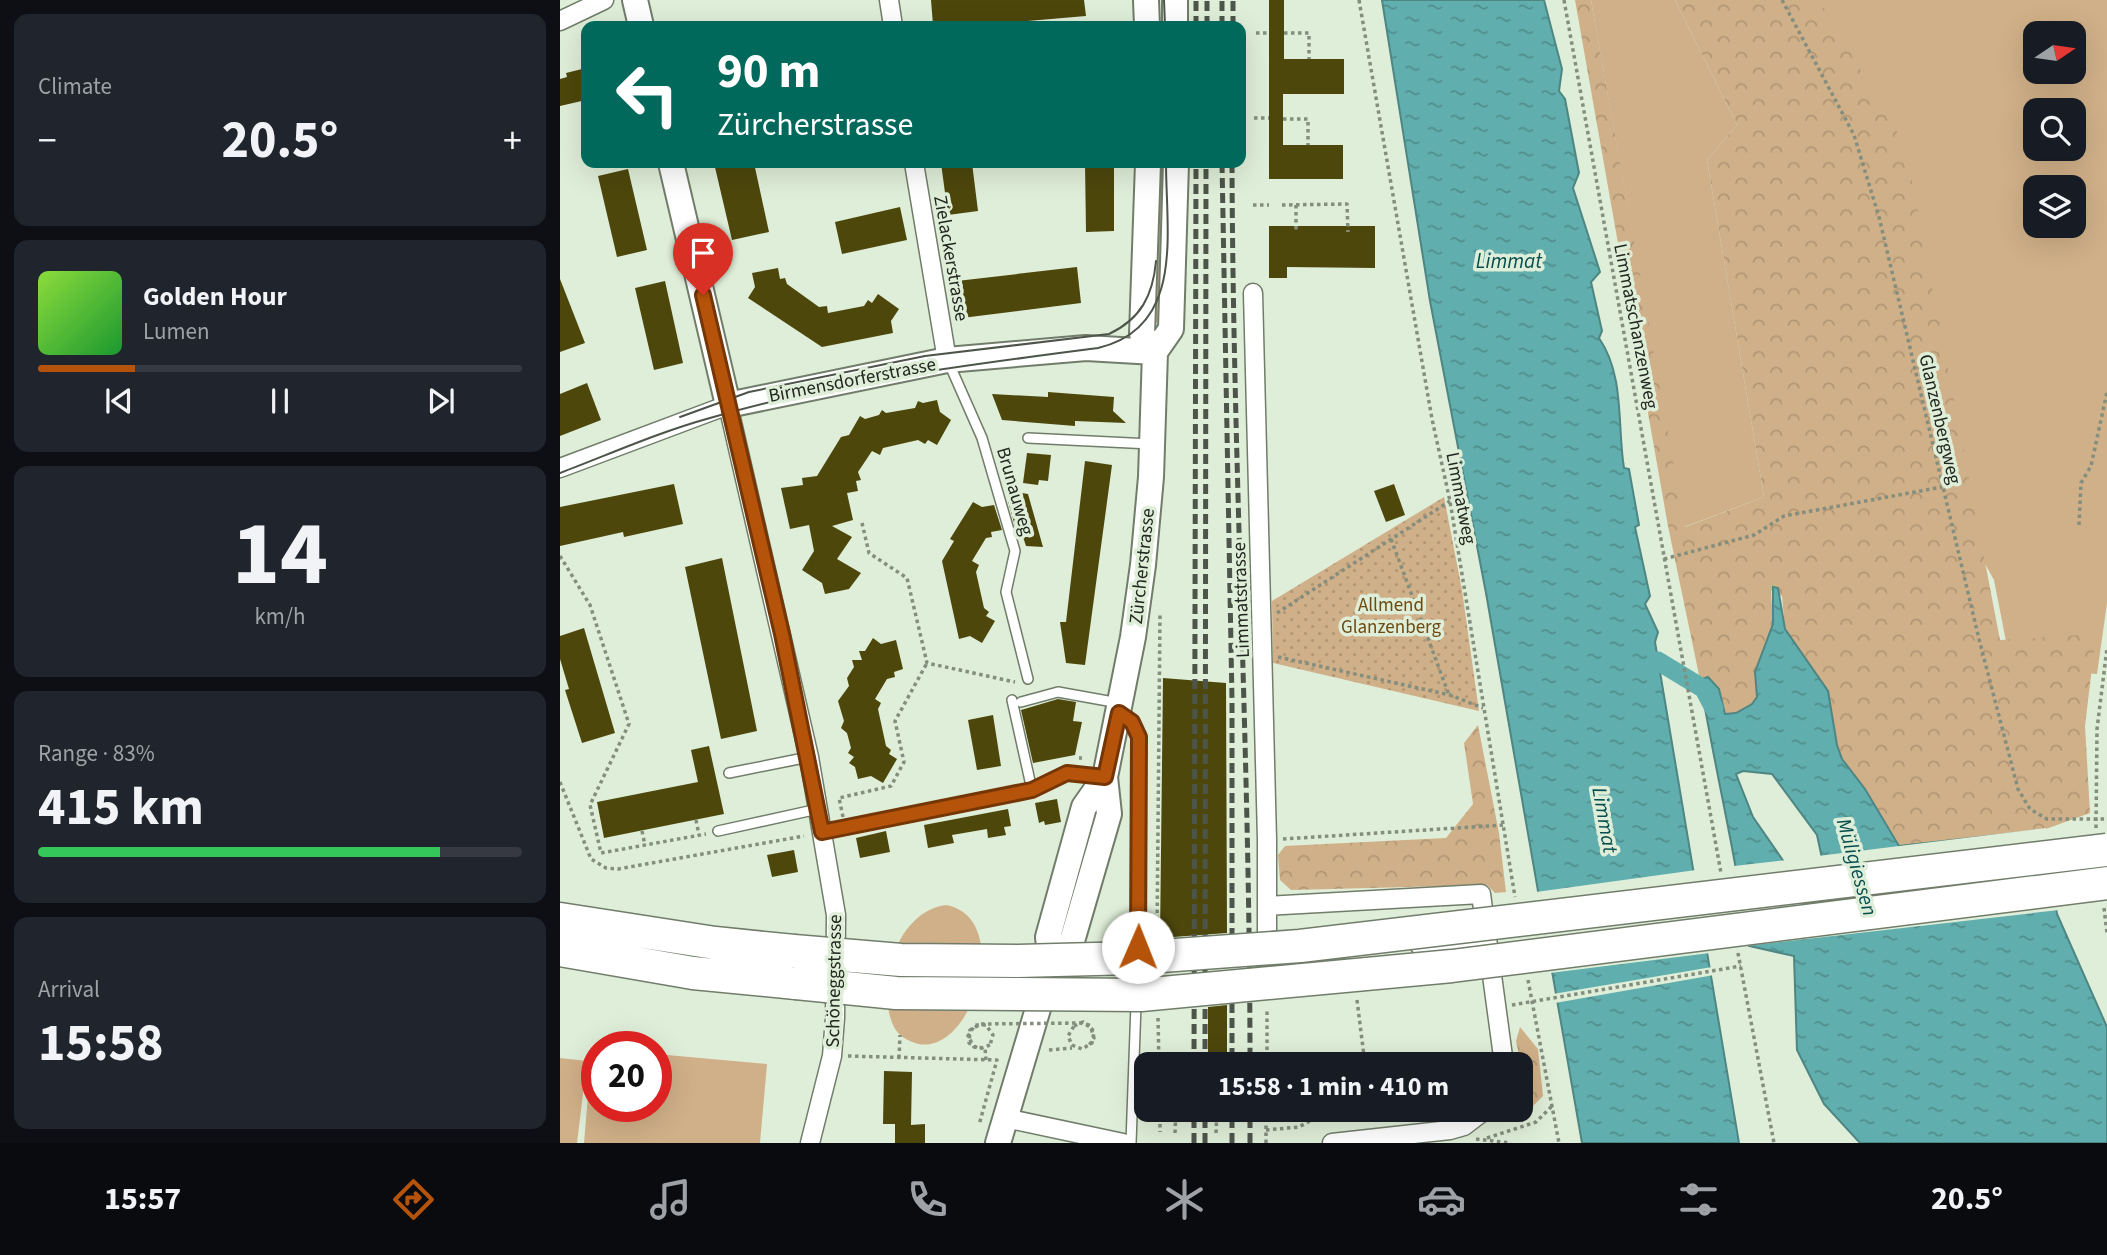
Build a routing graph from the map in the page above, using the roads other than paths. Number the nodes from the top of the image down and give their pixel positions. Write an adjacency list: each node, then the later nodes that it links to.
1 (604, 0): 6 (street)
2 (635, 0): 8 (main road)
3 (888, 0): 9 (street)
4 (1146, 0): 10 (main road)
5 (1175, 0): 11 (main road)
6 (580, 4): 7 (street)
7 (560, 21)
8 (640, 21)
9 (891, 21)
10 (1147, 21)
11 (1175, 21)
12 (672, 168): 19 (main road, Schöneggstrasse)
13 (915, 168): 18 (street, Zielackerstrasse)
14 (1148, 168): 17 (main road, Zürcherstrasse)
15 (1175, 168): 17 (main road, Zürcherstrasse)
16 (1253, 293): 34 (street, Limmatstrasse)
17 (1155, 352): 18 (main road, Birmensdorferstrasse); 21 (main road, Zürcherstrasse)
18 (947, 360): 19 (main road, Birmensdorferstrasse); 23 (lane, Brunauweg)
19 (728, 405): 22 (street, Birmensdorferstrasse); 25 (street, Schöneggstrasse)
20 (1028, 439): 21 (lane)
21 (1153, 444): 24 (main road, Zürcherstrasse)
22 (560, 468)
23 (1028, 679)
24 (1120, 708): 27 (main road, Zürcherstrasse); 28 (lane); 47 (lane)
25 (809, 757): 26 (lane); 29 (street, Schöneggstrasse)
26 (729, 774)
27 (1105, 777): 28 (lane); 41 (main road, Zürcherstrasse)
28 (1032, 790): 31 (lane)
29 (818, 810): 30 (lane); 31 (street, Schöneggstrasse)
30 (718, 831)
31 (822, 832): 45 (street, Schöneggstrasse)
32 (2107, 850): 35 (highway, bridge)
33 (2107, 883): 38 (highway, bridge)
34 (1267, 906): 36 (street); 39 (street, Limmatstrasse)
35 (560, 919)
36 (1487, 941): 37 (lane); 40 (street)
37 (1406, 949)
38 (560, 950)
39 (1273, 995)
40 (1501, 1052)
41 (1005, 1118): 43 (main road, Zürcherstrasse); 44 (street)
42 (1469, 1122): 48 (street)
43 (988, 1137)
44 (1066, 1137): 46 (street)
45 (810, 1143)
46 (1123, 1143)
47 (1131, 1143)
48 (1332, 1143)

